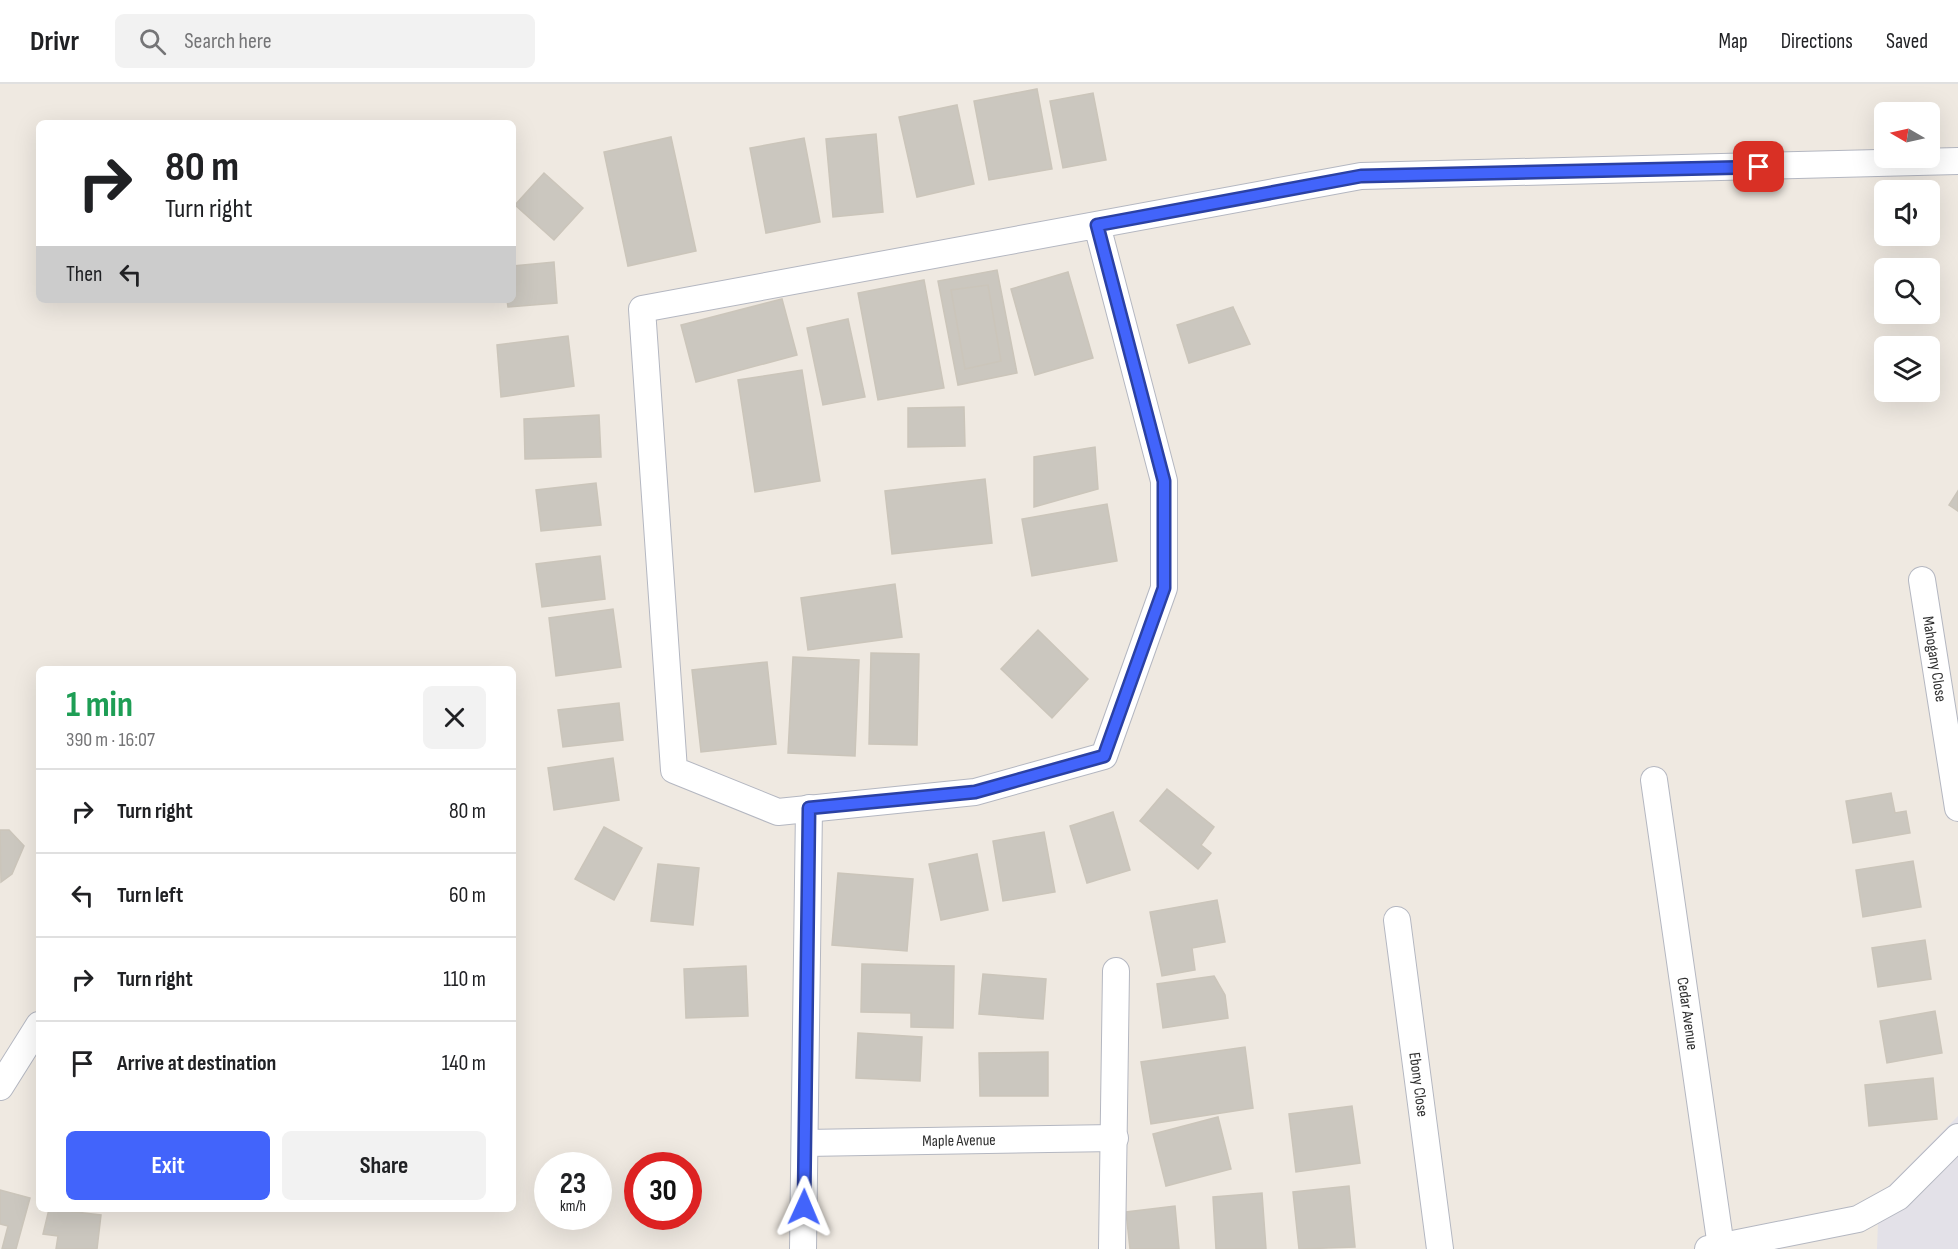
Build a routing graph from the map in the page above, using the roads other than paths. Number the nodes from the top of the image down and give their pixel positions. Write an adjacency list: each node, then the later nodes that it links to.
1 (1958, 161): 2 (street)
2 (1097, 225): 5 (street); 5 (street)
3 (1922, 580): 6 (street, Mahogany Close)
4 (1654, 780): 14 (street, Cedar Avenue)
5 (809, 808): 13 (street)
6 (1958, 808)
7 (1398, 920): 17 (street, Ebony Close)
8 (1116, 971): 12 (street)
9 (36, 1030): 10 (street)
10 (0, 1088)
11 (1958, 1137): 14 (street)
12 (1115, 1138): 13 (street, Maple Avenue); 16 (street)
13 (805, 1143): 15 (street)
14 (1715, 1248)
15 (803, 1249)
16 (1112, 1249)
17 (1440, 1249)

